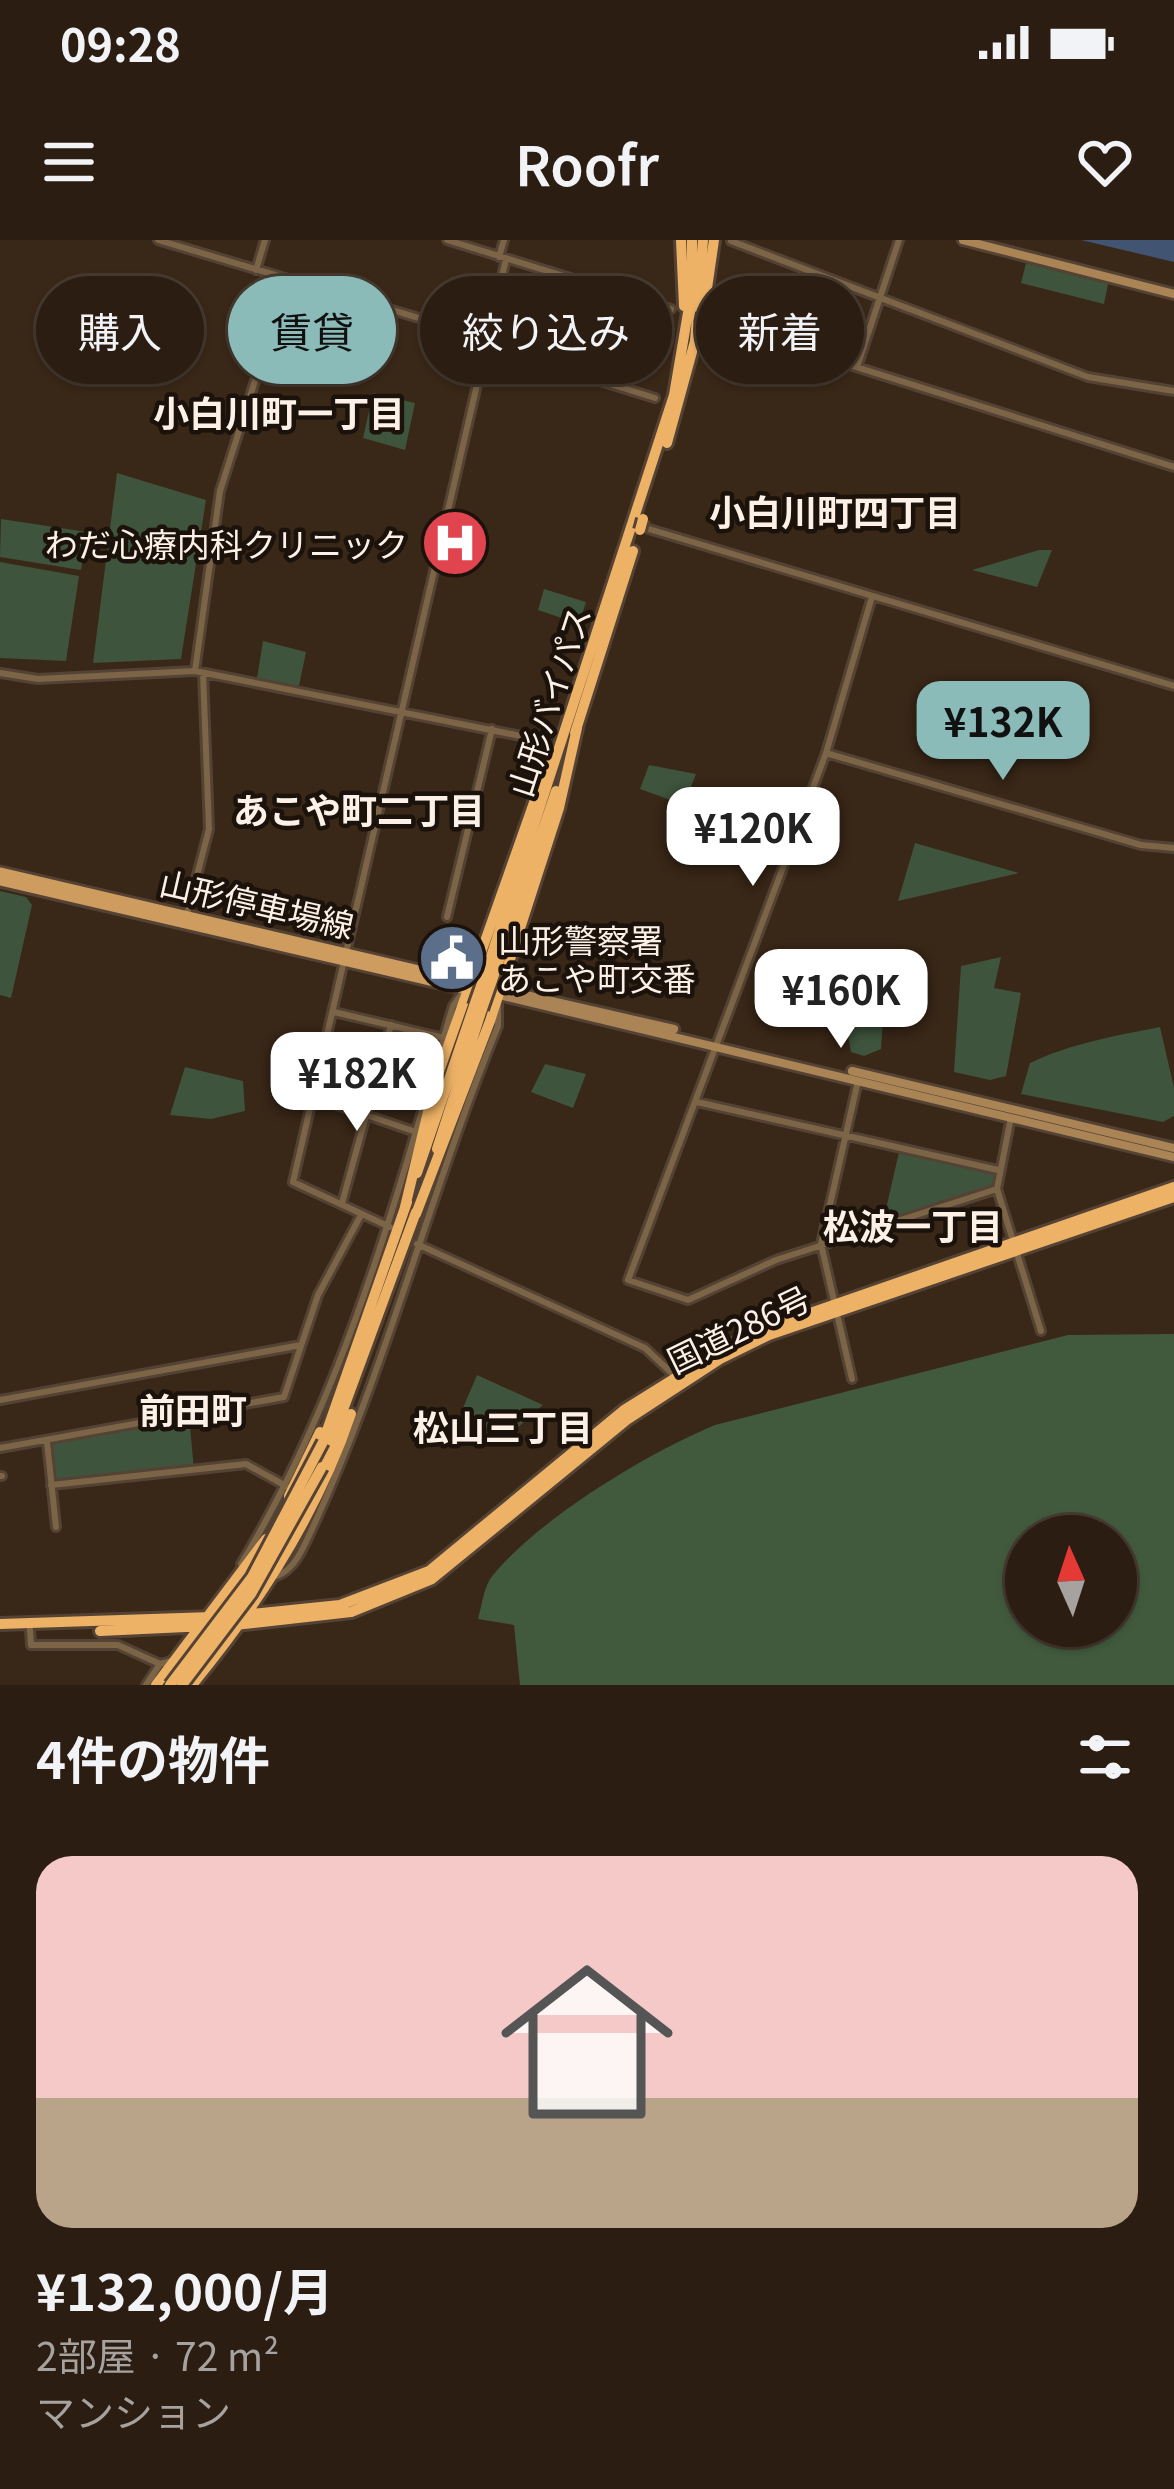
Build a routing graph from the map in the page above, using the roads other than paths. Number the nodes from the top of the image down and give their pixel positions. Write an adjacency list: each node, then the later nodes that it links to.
1 (158, 240): 13 (street)
2 (265, 240): 13 (street)
3 (447, 240): 12 (street)
4 (504, 240): 12 (street)
5 (681, 240): 20 (highway)
6 (692, 240): 20 (highway, 山形バイパス)
7 (703, 240): 24 (highway, 山形バイパス)
8 (714, 240): 17 (highway)
9 (899, 240): 19 (street)
10 (963, 240): 18 (main road)
11 (731, 241): 19 (street)
12 (502, 258): 15 (street); 16 (street)
13 (256, 270): 14 (street)
14 (274, 276)
15 (499, 276)
16 (562, 276)
17 (710, 276)
18 (1174, 294)
19 (882, 298): 22 (street); 28 (street)
20 (684, 339): 33 (highway, 山形バイパス)
21 (696, 348): 24 (highway)
22 (864, 348)
23 (864, 369): 30 (street)
24 (686, 382): 31 (highway, 山形バイパス)
25 (253, 384): 34 (street)
26 (478, 384): 37 (street)
27 (610, 384): 29 (street)
28 (1174, 392)
29 (655, 398)
30 (1174, 467)
31 (644, 526): 32 (street); 38 (highway, 山形バイパス)
32 (872, 599): 36 (street); 41 (street)
33 (589, 663): 47 (highway, 山形バイパス); 48 (highway)
34 (199, 672): 35 (street); 37 (street); 45 (street)
35 (0, 673)
36 (1174, 686)
37 (402, 711): 39 (street); 46 (street)
38 (577, 728): 47 (highway, 山形バイパス); 49 (highway)
39 (492, 729): 40 (street); 44 (street)
40 (546, 741)
41 (826, 753): 42 (street); 53 (street)
42 (1174, 848)
43 (0, 876): 45 (main road, 山形停車場線)
44 (447, 916)
45 (186, 918): 46 (main road, 山形停車場線)
46 (345, 956): 48 (main road, 山形停車場線); 50 (street)
47 (491, 969): 67 (highway, 山形バイパス, bridge)
48 (467, 985): 49 (main road, 山形停車場線); 52 (street); 67 (highway)
49 (499, 992): 53 (main road); 67 (highway); 70 (street)
50 (334, 1012): 51 (street); 55 (street)
51 (391, 1025): 52 (street); 57 (street)
52 (444, 1038): 59 (street)
53 (720, 1043): 54 (main road); 56 (street); 61 (main road)
54 (859, 1078): 58 (main road); 60 (street)
55 (314, 1097): 57 (street); 66 (street)
56 (697, 1102): 60 (street); 71 (street)
57 (366, 1114): 59 (street); 66 (street)
58 (1011, 1117): 61 (main road); 62 (street)
59 (414, 1132): 69 (street)
60 (846, 1134): 62 (street); 71 (street)
61 (1174, 1152)
62 (998, 1170): 64 (street)
63 (1174, 1187): 72 (highway, 国道286号)
64 (997, 1189): 71 (street); 72 (street)
65 (1174, 1197): 72 (highway, 国道286号)
66 (342, 1203): 68 (street)
67 (410, 1210): 76 (highway, 山形バイパス)
68 (361, 1214): 69 (street); 75 (street)
69 (390, 1227): 83 (street)
70 (417, 1244): 77 (street); 85 (street)
71 (821, 1244): 73 (street)
72 (1015, 1245): 73 (highway, 国道286号); 74 (street)
73 (835, 1306): 77 (highway, 国道286号); 78 (street)
74 (1041, 1331)
75 (301, 1345): 79 (street); 80 (street)
76 (363, 1354): 85 (highway); 86 (highway); 97 (highway, 山形バイパス, bridge); 98 (highway, 山形バイパス, bridge)
77 (678, 1379): 87 (highway, 国道286号); 88 (highway, 国道286号)
78 (852, 1379)
79 (0, 1400)
80 (47, 1442): 81 (street); 82 (street)
81 (0, 1448)
82 (51, 1485): 83 (street); 84 (street)
83 (286, 1486): 86 (street)
84 (56, 1527)
85 (271, 1579): 87 (highway); 88 (highway)
86 (236, 1586): 89 (highway)
87 (284, 1610): 88 (highway, 国道286号)
88 (242, 1619): 99 (highway)
89 (210, 1622): 90 (highway); 91 (highway); 93 (highway)
90 (0, 1626): 92 (highway)
91 (170, 1628): 92 (highway); 93 (highway)
92 (30, 1630): 94 (street)
93 (179, 1657): 94 (street); 96 (highway)
94 (160, 1664): 95 (street)
95 (146, 1685)
96 (157, 1685)
97 (170, 1685)
98 (182, 1685)
99 (192, 1685)

